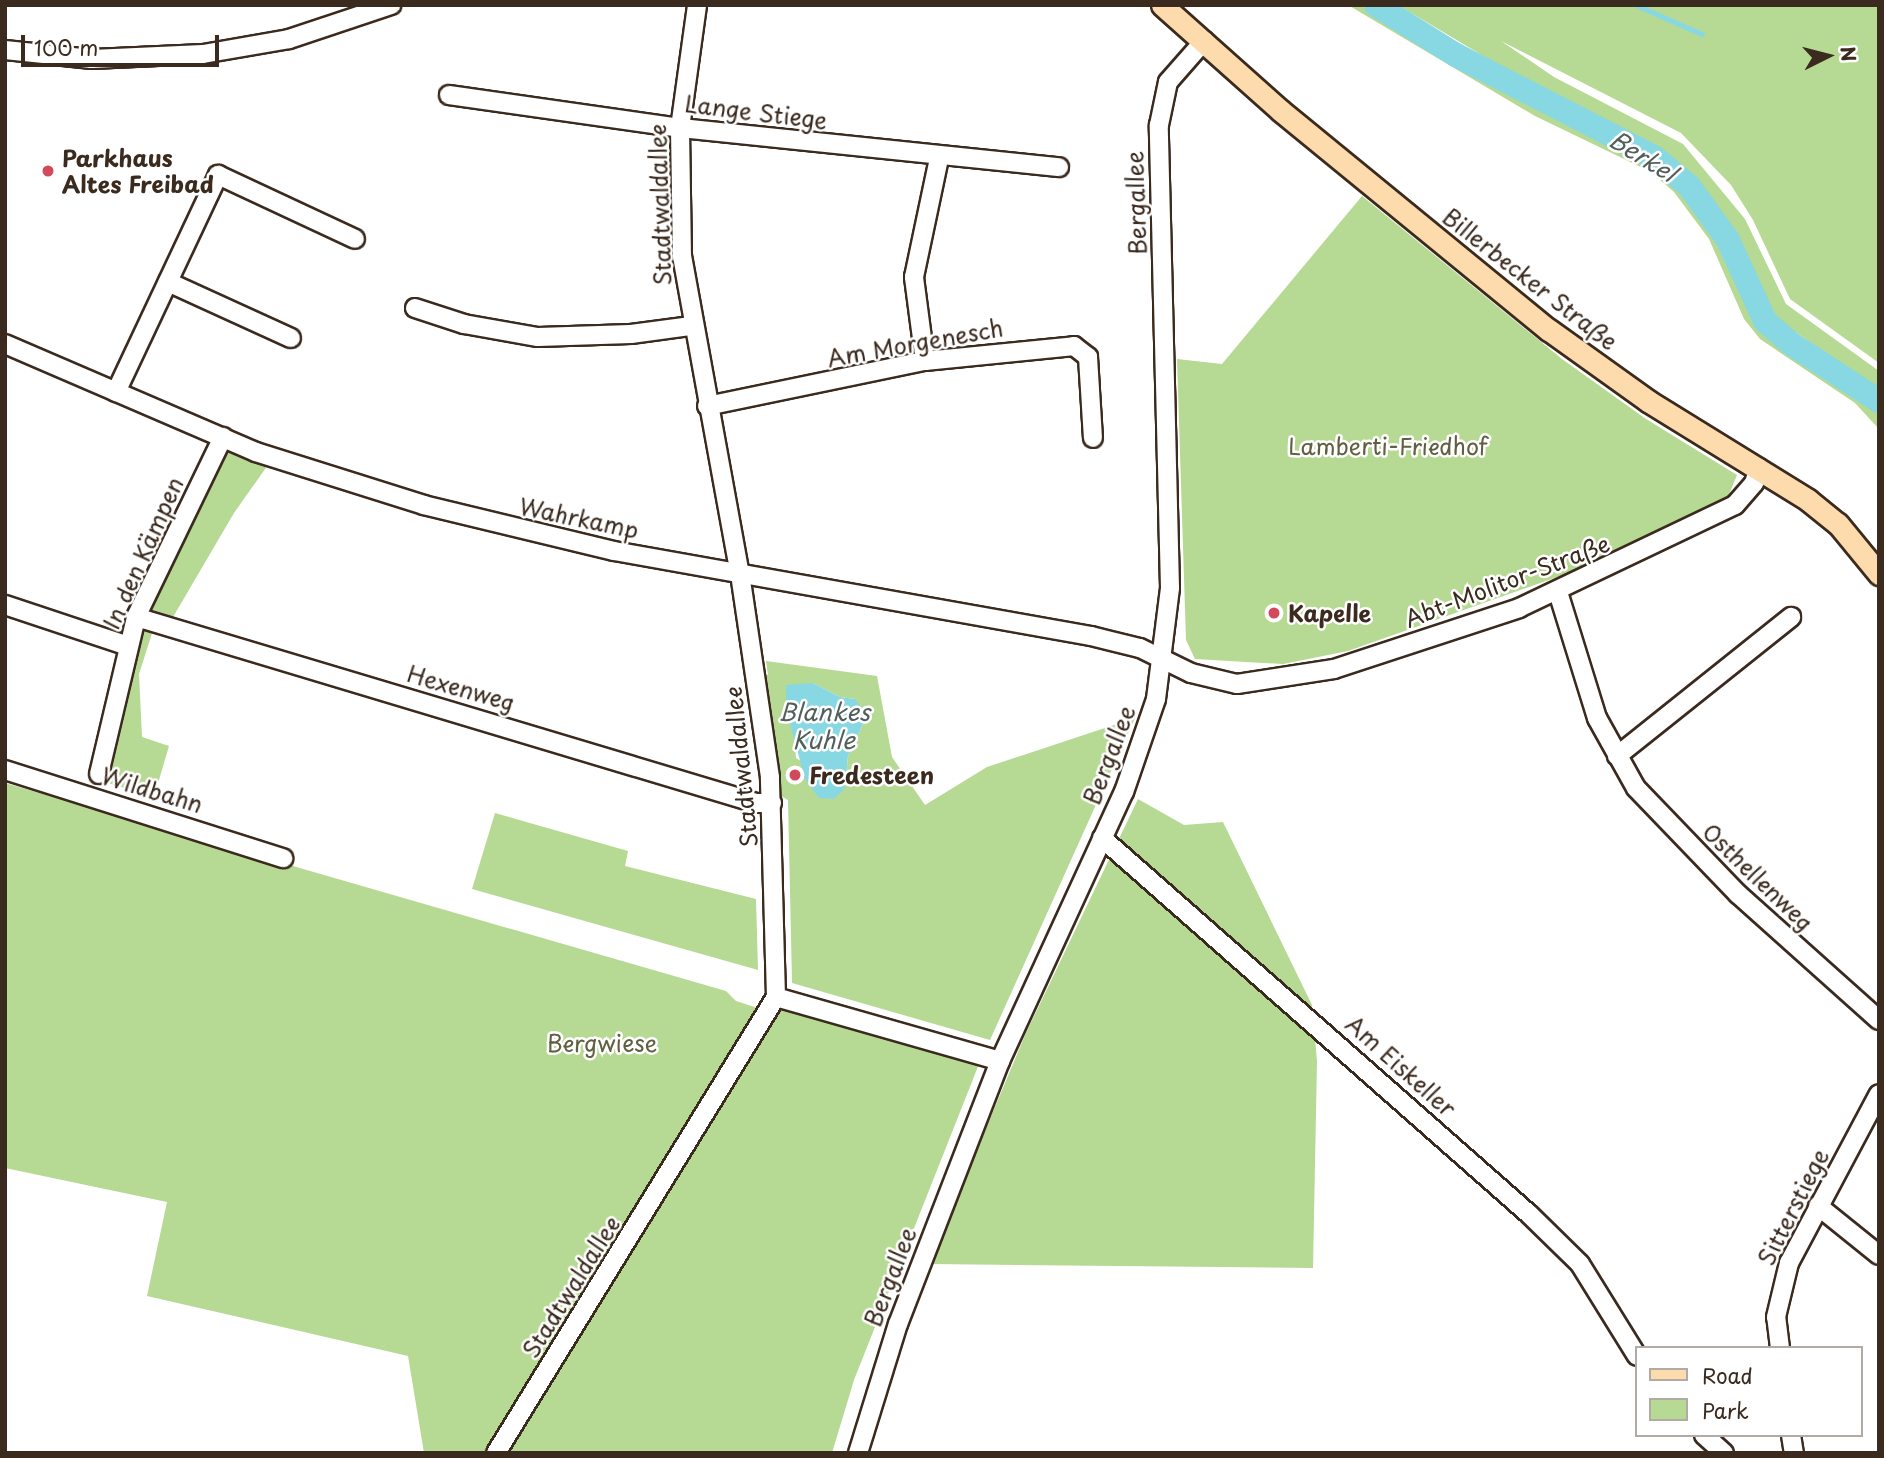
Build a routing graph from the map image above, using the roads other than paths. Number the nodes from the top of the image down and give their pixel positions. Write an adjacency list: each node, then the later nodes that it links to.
1 (391, 5): 5 (street)
2 (697, 5): 7 (street, Stadtwaldallee)
3 (1162, 5): 4 (main road, Billerbecker Straße)
4 (1204, 41): 21 (main road, Billerbecker Straße); 29 (street, Bergallee)
5 (5, 50)
6 (449, 95): 7 (street, Lange Stiege)
7 (680, 128): 8 (street, Lange Stiege); 13 (street, Stadtwaldallee)
8 (939, 158): 9 (street, Lange Stiege); 16 (street)
9 (1059, 167)
10 (355, 239): 11 (street)
11 (168, 282): 14 (street); 17 (street)
12 (415, 308): 13 (street)
13 (691, 326): 18 (street, Stadtwaldallee)
14 (292, 338)
15 (5, 344): 17 (street, Wahrkamp)
16 (925, 361): 18 (street, Am Morgenesch); 20 (street, Am Morgenesch)
17 (116, 392): 19 (street, Wahrkamp)
18 (707, 406): 23 (street, Stadtwaldallee)
19 (223, 437): 23 (street, Wahrkamp); 26 (street, In den Kämpen)
20 (1093, 439)
21 (1759, 468): 22 (main road, Billerbecker Straße); 24 (street, Abt-Molitor-Straße)
22 (1877, 565)
23 (740, 575): 29 (street, Wahrkamp); 33 (street, Stadtwaldallee)
24 (1558, 592): 29 (street, Abt-Molitor-Straße); 30 (street, Osthellenweg)
25 (5, 605): 28 (street)
26 (136, 617): 28 (street, In den Kämpen); 33 (street, Hexenweg)
27 (1791, 617): 30 (street)
28 (128, 646): 32 (street, In den Kämpen)
29 (1165, 658): 34 (street, Bergallee)
30 (1617, 756): 37 (street, Osthellenweg)
31 (5, 771): 35 (street, Wildbahn)
32 (99, 774)
33 (772, 803): 36 (street, Stadtwaldallee)
34 (1102, 838): 38 (street, Bergallee); 43 (street, Am Eiskeller)
35 (283, 858)
36 (776, 997): 38 (street); 45 (street, Stadtwaldallee)
37 (1879, 1020)
38 (1000, 1060): 46 (street, Bergallee)
39 (1879, 1094): 40 (street, Sitterstiege)
40 (1818, 1206): 41 (street); 42 (street, Sitterstiege)
41 (1879, 1255)
42 (1780, 1346)
43 (1636, 1354)
44 (1706, 1437): 47 (street)
45 (496, 1453)
46 (858, 1453)
47 (1724, 1453)

